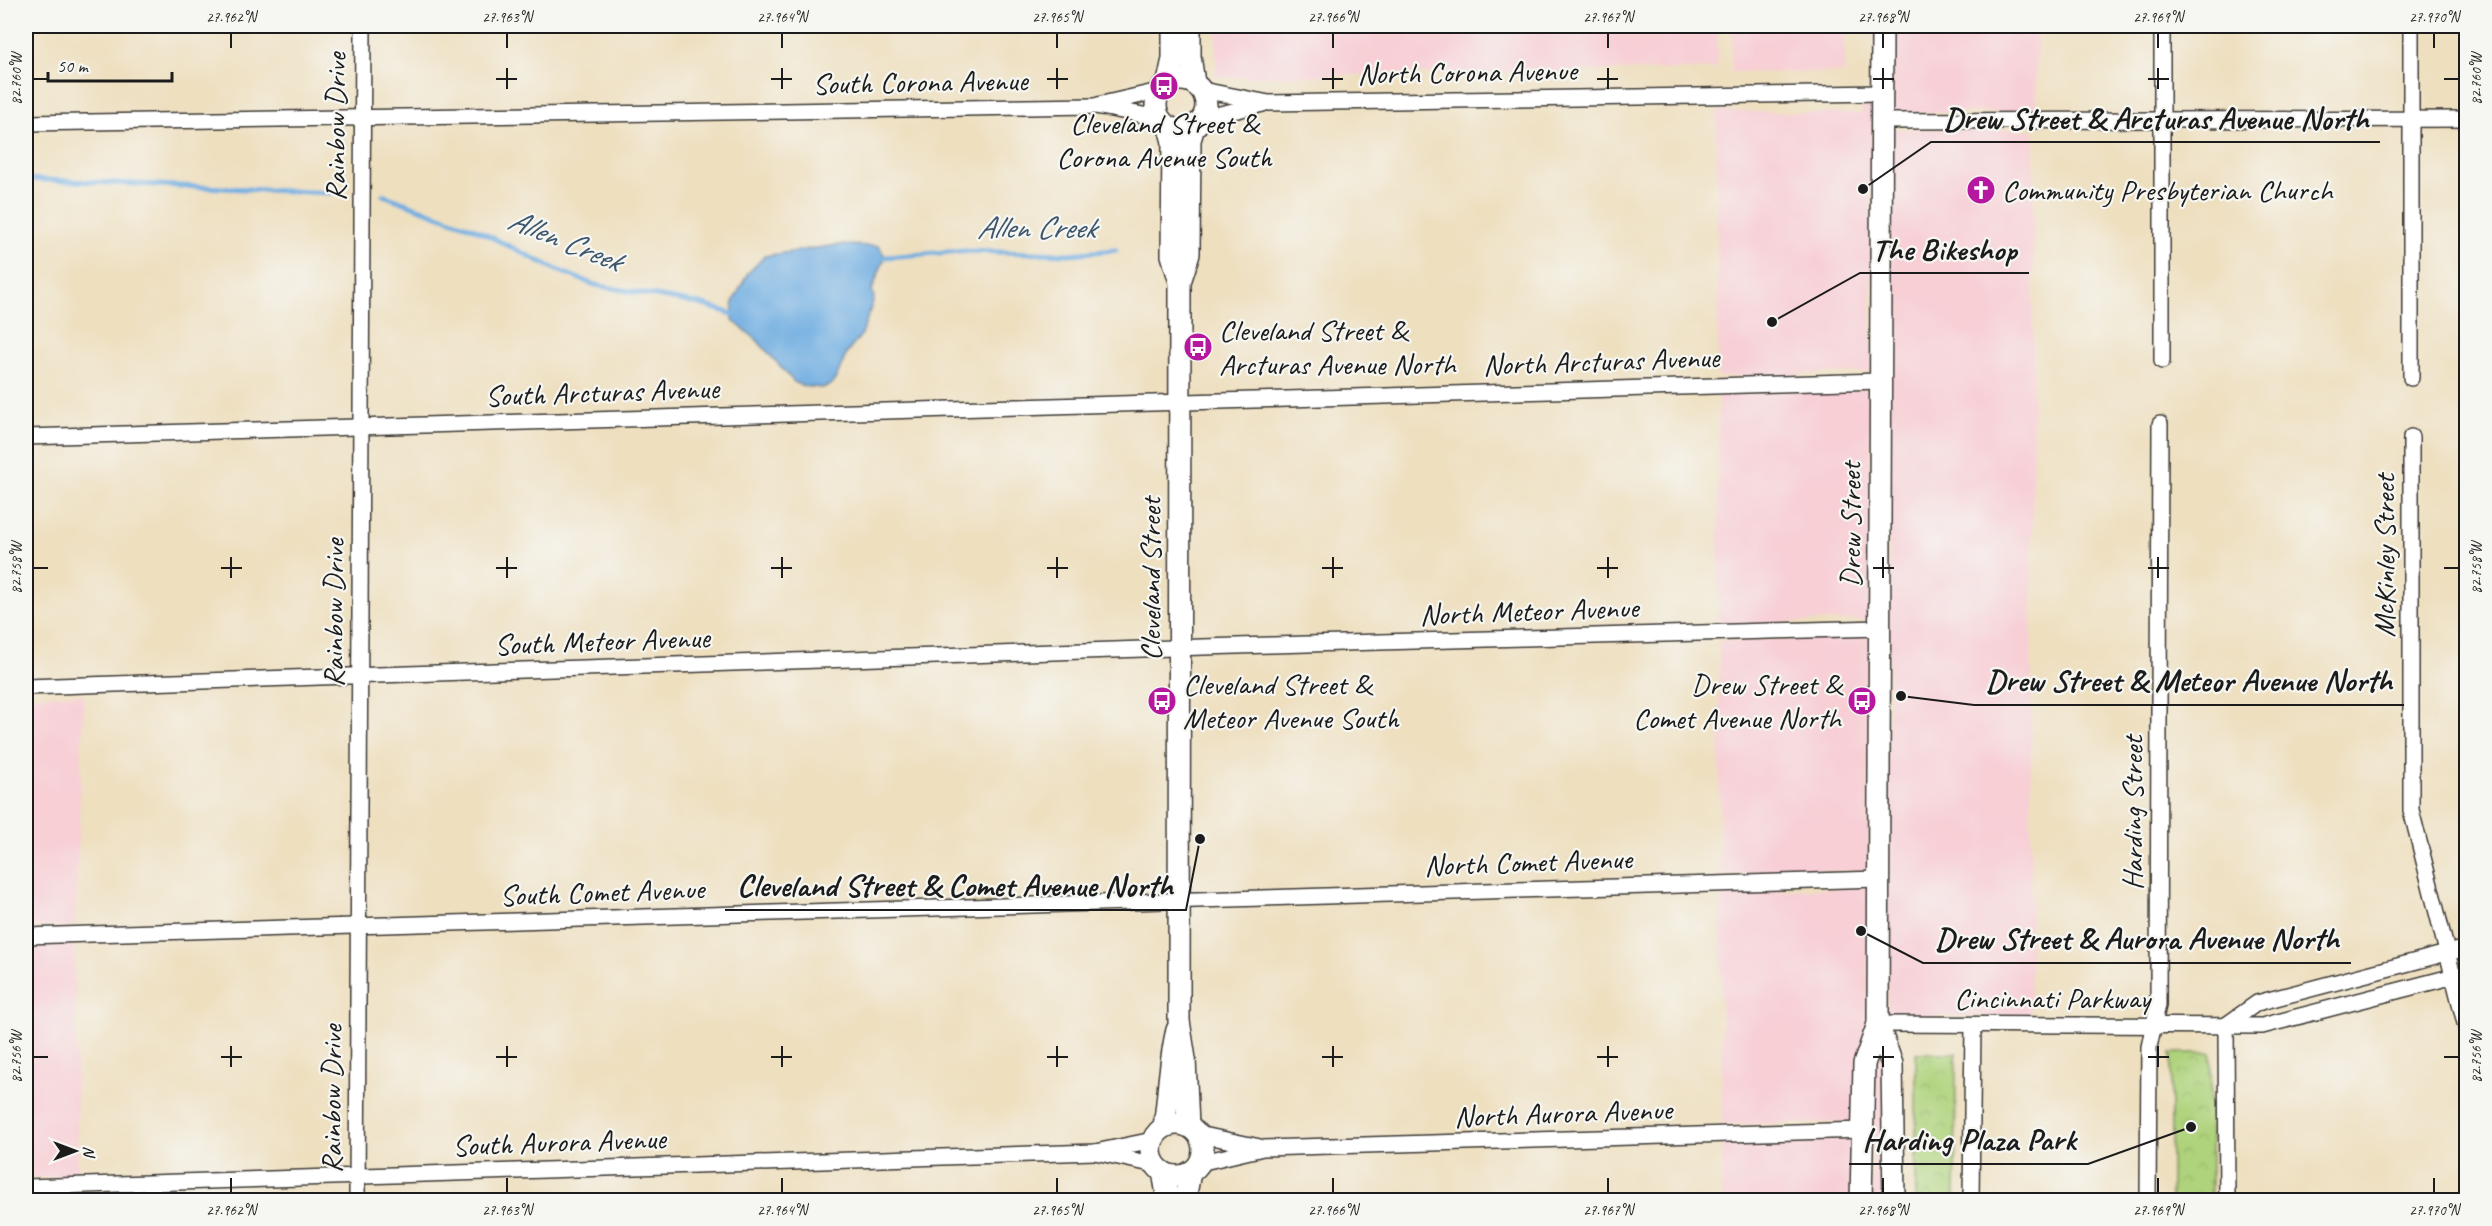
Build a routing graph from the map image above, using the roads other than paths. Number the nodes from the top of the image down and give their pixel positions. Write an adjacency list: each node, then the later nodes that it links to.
1 (363, 26): 12 (street, Rainbow Drive)
2 (1173, 26): 8 (street)
3 (1190, 26): 7 (street)
4 (1882, 26): 9 (street, Drew Street)
5 (2162, 26): 16 (street)
6 (2411, 26): 13 (street)
7 (1198, 86): 8 (street); 10 (street, North Corona Avenue); 17 (street)
8 (1163, 87): 11 (street, South Corona Avenue); 19 (street)
9 (1882, 93): 10 (street, North Corona Avenue); 15 (street, Drew Street)
10 (1269, 103): 17 (street, North Corona Avenue)
11 (1095, 106): 12 (street, South Corona Avenue); 19 (street, South Corona Avenue)
12 (362, 117): 18 (street, South Corona Avenue); 26 (street, Rainbow Drive)
13 (2410, 119): 14 (street); 16 (street); 22 (street)
14 (2466, 119)
15 (1882, 121): 16 (street); 23 (street, Drew Street)
16 (2161, 121): 21 (street)
17 (1198, 122): 19 (street); 20 (street, Cleveland Street)
18 (26, 123)
19 (1164, 123): 20 (street, Cleveland Street)
20 (1180, 282): 24 (street, Cleveland Street)
21 (2162, 361)
22 (2411, 378)
23 (1880, 381): 24 (street, North Arcturas Avenue); 29 (street, Drew Street)
24 (1179, 400): 26 (street, South Arcturas Avenue); 30 (street, Cleveland Street)
25 (2160, 424): 44 (street, Harding Street)
26 (361, 427): 27 (street, South Arcturas Avenue); 31 (street, Rainbow Drive)
27 (26, 437)
28 (2411, 437): 38 (street, McKinley Street)
29 (1880, 628): 30 (street, North Meteor Avenue); 33 (street, Drew Street)
30 (1181, 648): 31 (street, South Meteor Avenue); 34 (street, Cleveland Street)
31 (360, 676): 32 (street, South Meteor Avenue); 35 (street, Rainbow Drive)
32 (26, 687)
33 (1878, 879): 34 (street, North Comet Avenue); 41 (street, Drew Street)
34 (1179, 899): 35 (street, South Comet Avenue); 40 (street, Cleveland Street)
35 (359, 927): 36 (street, South Comet Avenue); 53 (street, Rainbow Drive)
36 (26, 936)
37 (2466, 948): 38 (street)
38 (2446, 953): 39 (street, McKinley Street); 43 (street)
39 (2459, 975): 43 (street, Cincinnati Parkway); 45 (street, McKinley Street)
40 (1179, 1021): 46 (street, Cleveland Street); 48 (street, Cleveland Street)
41 (1878, 1024): 42 (street, Cincinnati Parkway); 47 (street, Drew Street); 59 (street, Drew Street)
42 (1973, 1025): 44 (street, Cincinnati Parkway); 60 (street)
43 (2226, 1025): 44 (street, Cincinnati Parkway); 62 (street)
44 (2154, 1026): 61 (street, Harding Street)
45 (2466, 1027)
46 (1193, 1130): 48 (street); 49 (street, North Aurora Avenue); 52 (street)
47 (1864, 1130): 49 (street, North Aurora Avenue); 58 (street, Drew Street)
48 (1158, 1134): 50 (street, South Aurora Avenue); 51 (street)
49 (1263, 1148): 52 (street, North Aurora Avenue)
50 (1095, 1152): 51 (street, South Aurora Avenue); 53 (street, South Aurora Avenue)
51 (1159, 1168): 52 (street); 56 (street)
52 (1194, 1168): 57 (street)
53 (357, 1177): 54 (street, South Aurora Avenue); 55 (street, Rainbow Drive)
54 (26, 1187)
55 (357, 1200)
56 (1168, 1200)
57 (1185, 1200)
58 (1861, 1200)
59 (1894, 1200)
60 (1971, 1200)
61 (2148, 1200)
62 (2227, 1200)

